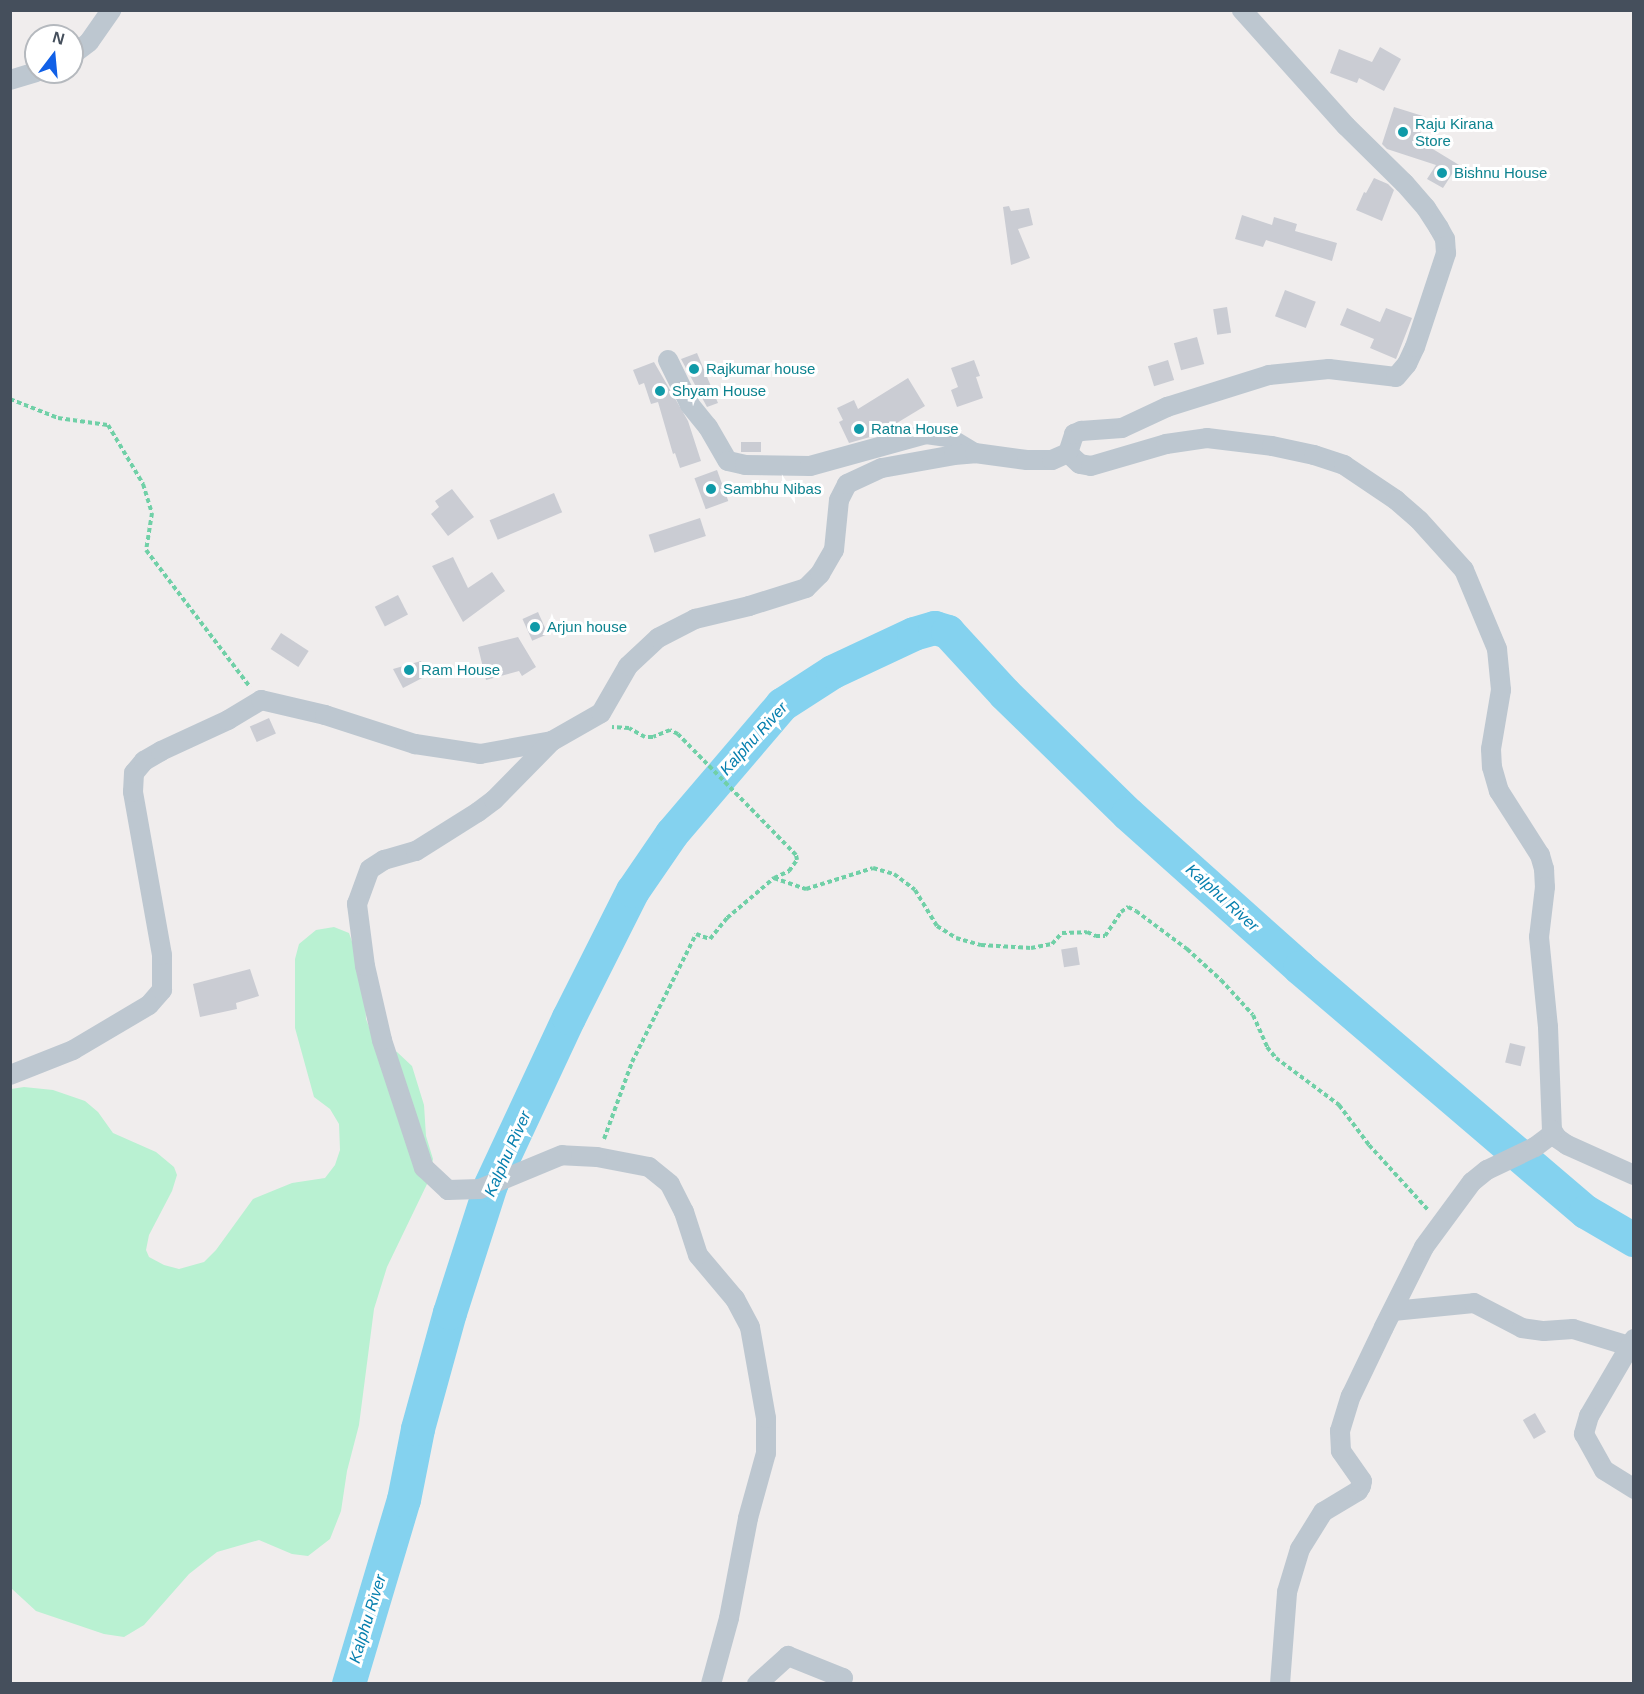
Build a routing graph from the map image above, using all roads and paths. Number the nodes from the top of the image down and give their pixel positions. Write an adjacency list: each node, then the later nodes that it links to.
1 (111, 10): 3 (street)
2 (1242, 10): 7 (street)
3 (84, 46)
4 (668, 360): 6 (street)
5 (10, 399): 8 (path)
6 (975, 453): 7 (street); 9 (street)
7 (1068, 453): 13 (street)
8 (261, 700): 10 (street); 12 (street)
9 (601, 713): 10 (street); 11 (path)
10 (552, 741): 14 (street)
11 (774, 878): 14 (path); 16 (path)
12 (10, 1075)
13 (1552, 1130): 15 (street); 16 (street)
14 (597, 1157): 20 (street)
15 (1634, 1175)
16 (1440, 1222): 17 (street)
17 (1393, 1311): 18 (street); 23 (street)
18 (1631, 1343): 19 (street)
19 (1634, 1489)
20 (711, 1683)
21 (758, 1683): 22 (street)
22 (836, 1683)
23 (1280, 1683)

